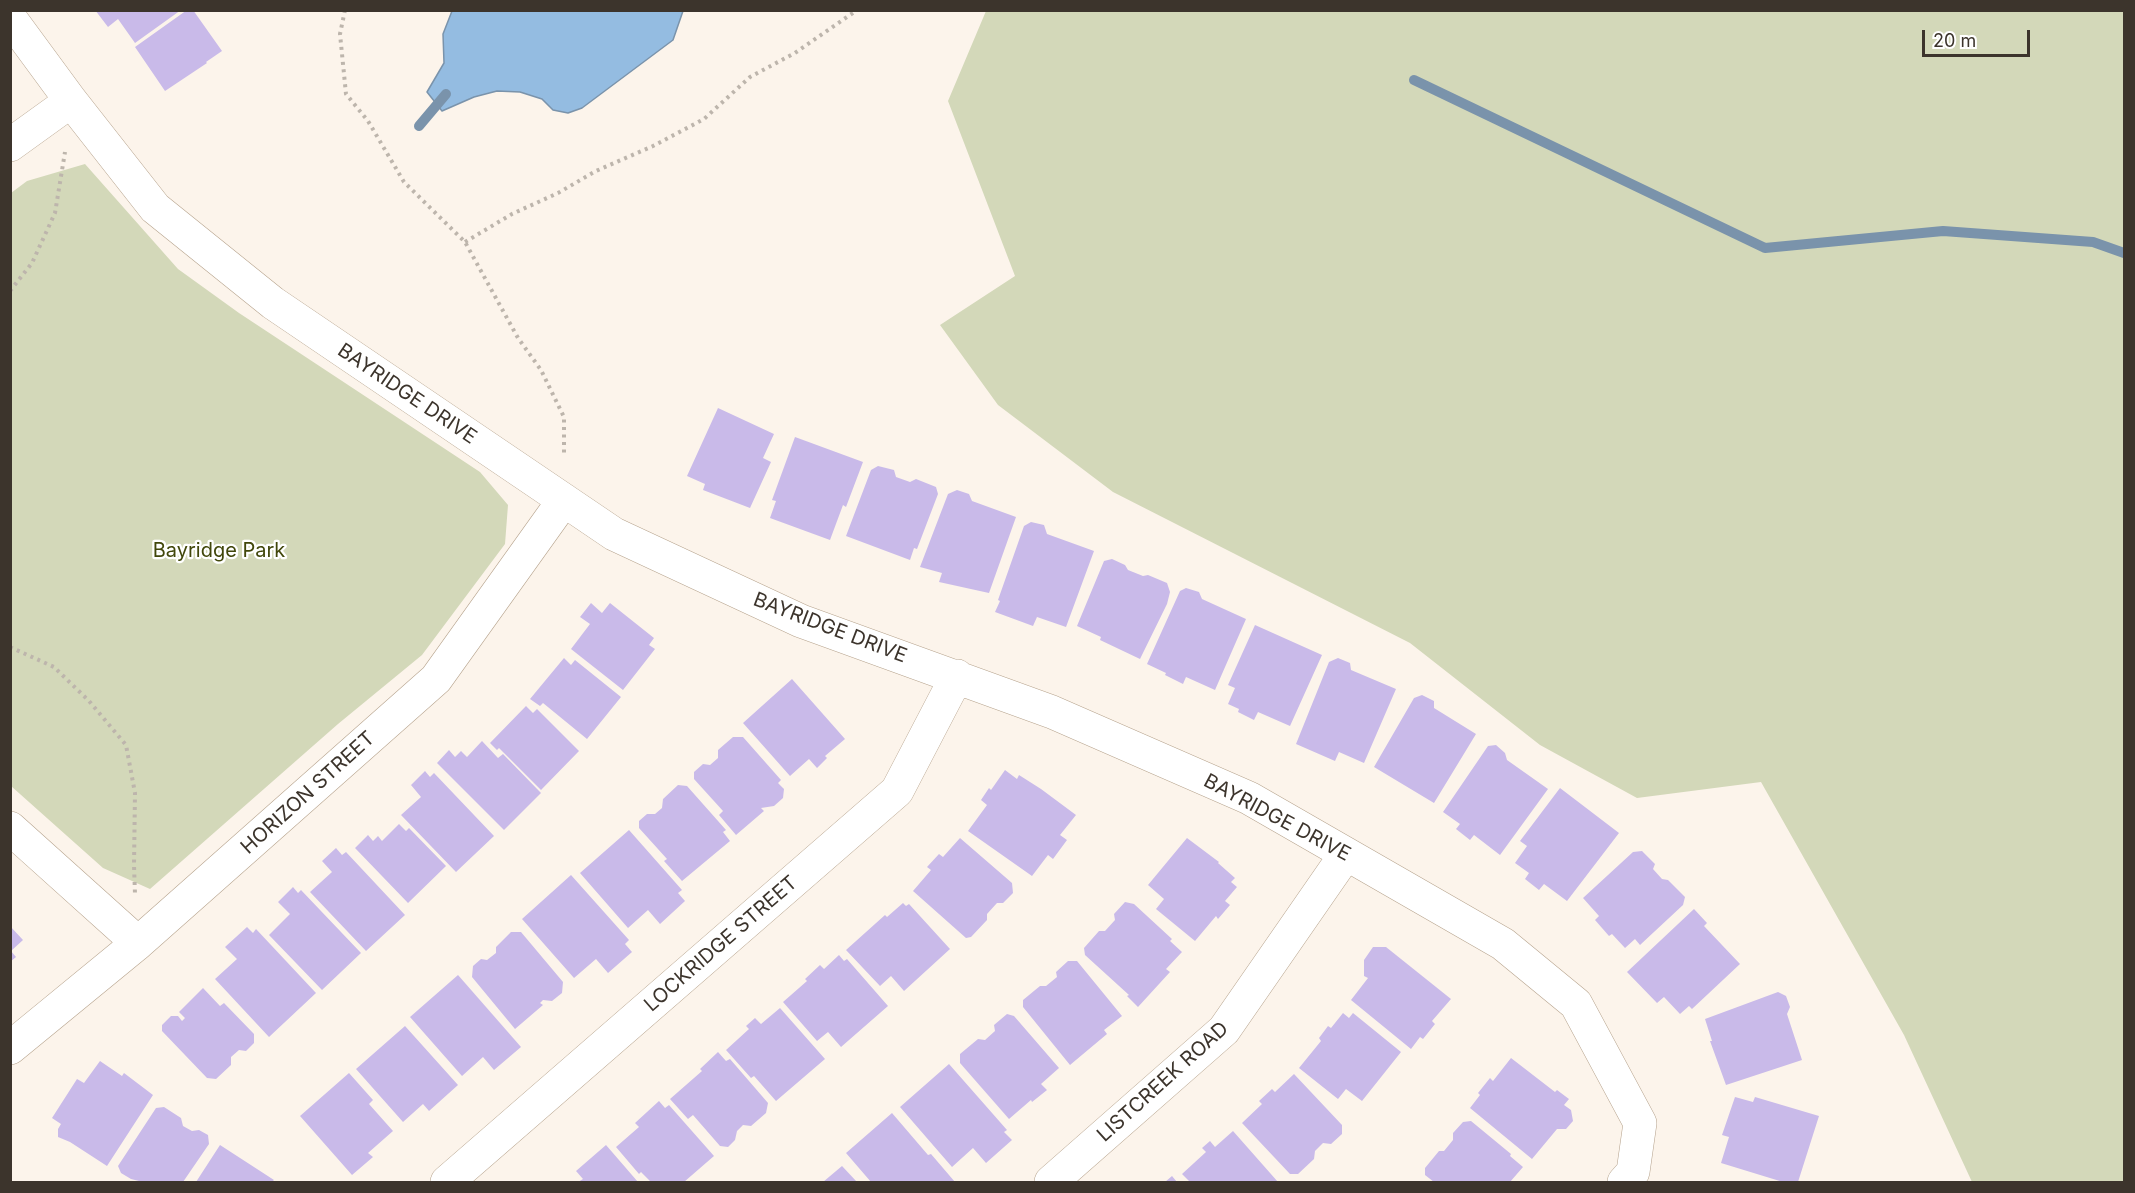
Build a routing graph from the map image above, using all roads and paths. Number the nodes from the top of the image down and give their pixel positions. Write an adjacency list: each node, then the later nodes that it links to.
1 (345, 10): 6 (path)
2 (857, 10): 6 (path)
3 (10, 18): 4 (street, BAYRIDGE DRIVE)
4 (71, 101): 5 (street); 7 (path); 8 (street, BAYRIDGE DRIVE)
5 (10, 145)
6 (465, 242): 8 (path)
7 (10, 291)
8 (564, 500): 10 (street, BAYRIDGE DRIVE); 13 (street, HORIZON STREET)
9 (10, 647): 13 (path)
10 (957, 676): 12 (street, BAYRIDGE DRIVE); 15 (street, LOCKRIDGE STREET)
11 (10, 828): 13 (street)
12 (1346, 854): 16 (street, LISTCREEK ROAD); 17 (street, BAYRIDGE DRIVE)
13 (138, 943): 14 (street, HORIZON STREET)
14 (10, 1048)
15 (447, 1182)
16 (1051, 1182)
17 (1624, 1182)

